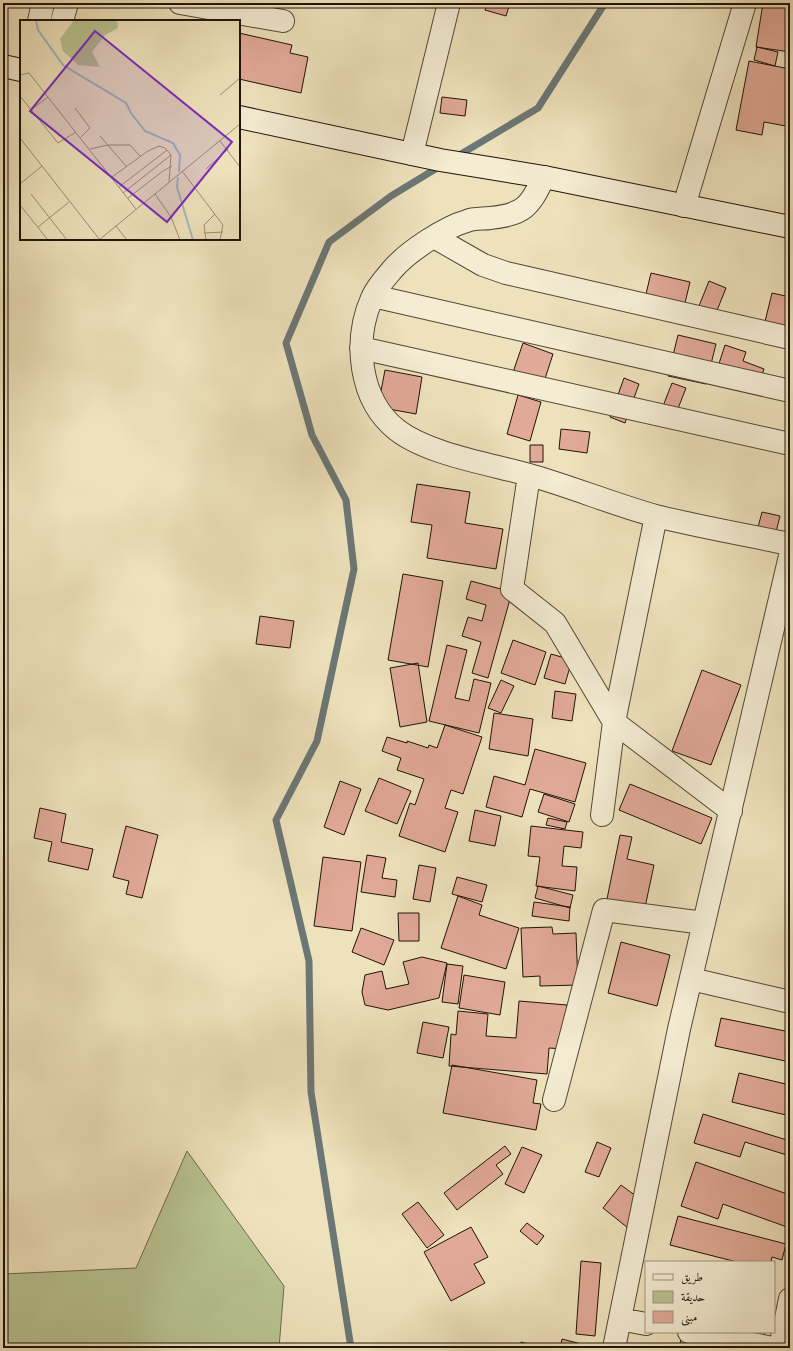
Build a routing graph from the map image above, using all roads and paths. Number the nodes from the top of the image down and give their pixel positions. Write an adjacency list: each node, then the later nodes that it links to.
1 (43, 3): 6 (street)
2 (66, 3): 7 (street)
3 (180, 3): 8 (street)
4 (449, 3): 12 (street)
5 (745, 3): 14 (street)
6 (39, 20)
7 (62, 20)
8 (283, 21)
9 (3, 66): 10 (street)
10 (20, 70)
11 (240, 117): 12 (street)
12 (412, 154): 13 (street)
13 (544, 177): 14 (street); 16 (street)
14 (684, 206): 15 (street)
15 (790, 227)
16 (434, 237): 17 (street); 18 (street)
17 (373, 296): 19 (street); 20 (street)
18 (790, 338)
19 (361, 348): 21 (street); 22 (street)
20 (790, 391)
21 (790, 444)
22 (529, 475): 23 (street); 26 (street)
23 (656, 516): 24 (street); 26 (street)
24 (790, 544)
25 (790, 556): 27 (street)
26 (614, 722): 27 (street); 28 (street)
27 (731, 811): 29 (street)
28 (602, 815)
29 (704, 923): 30 (street); 32 (street)
30 (691, 979): 31 (street); 34 (street)
31 (790, 1002)
32 (554, 1100)
33 (790, 1299): 39 (street)
34 (620, 1319): 35 (street); 37 (street)
35 (645, 1324)
36 (694, 1333): 38 (street)
37 (614, 1348)
38 (773, 1348)
39 (780, 1348)

